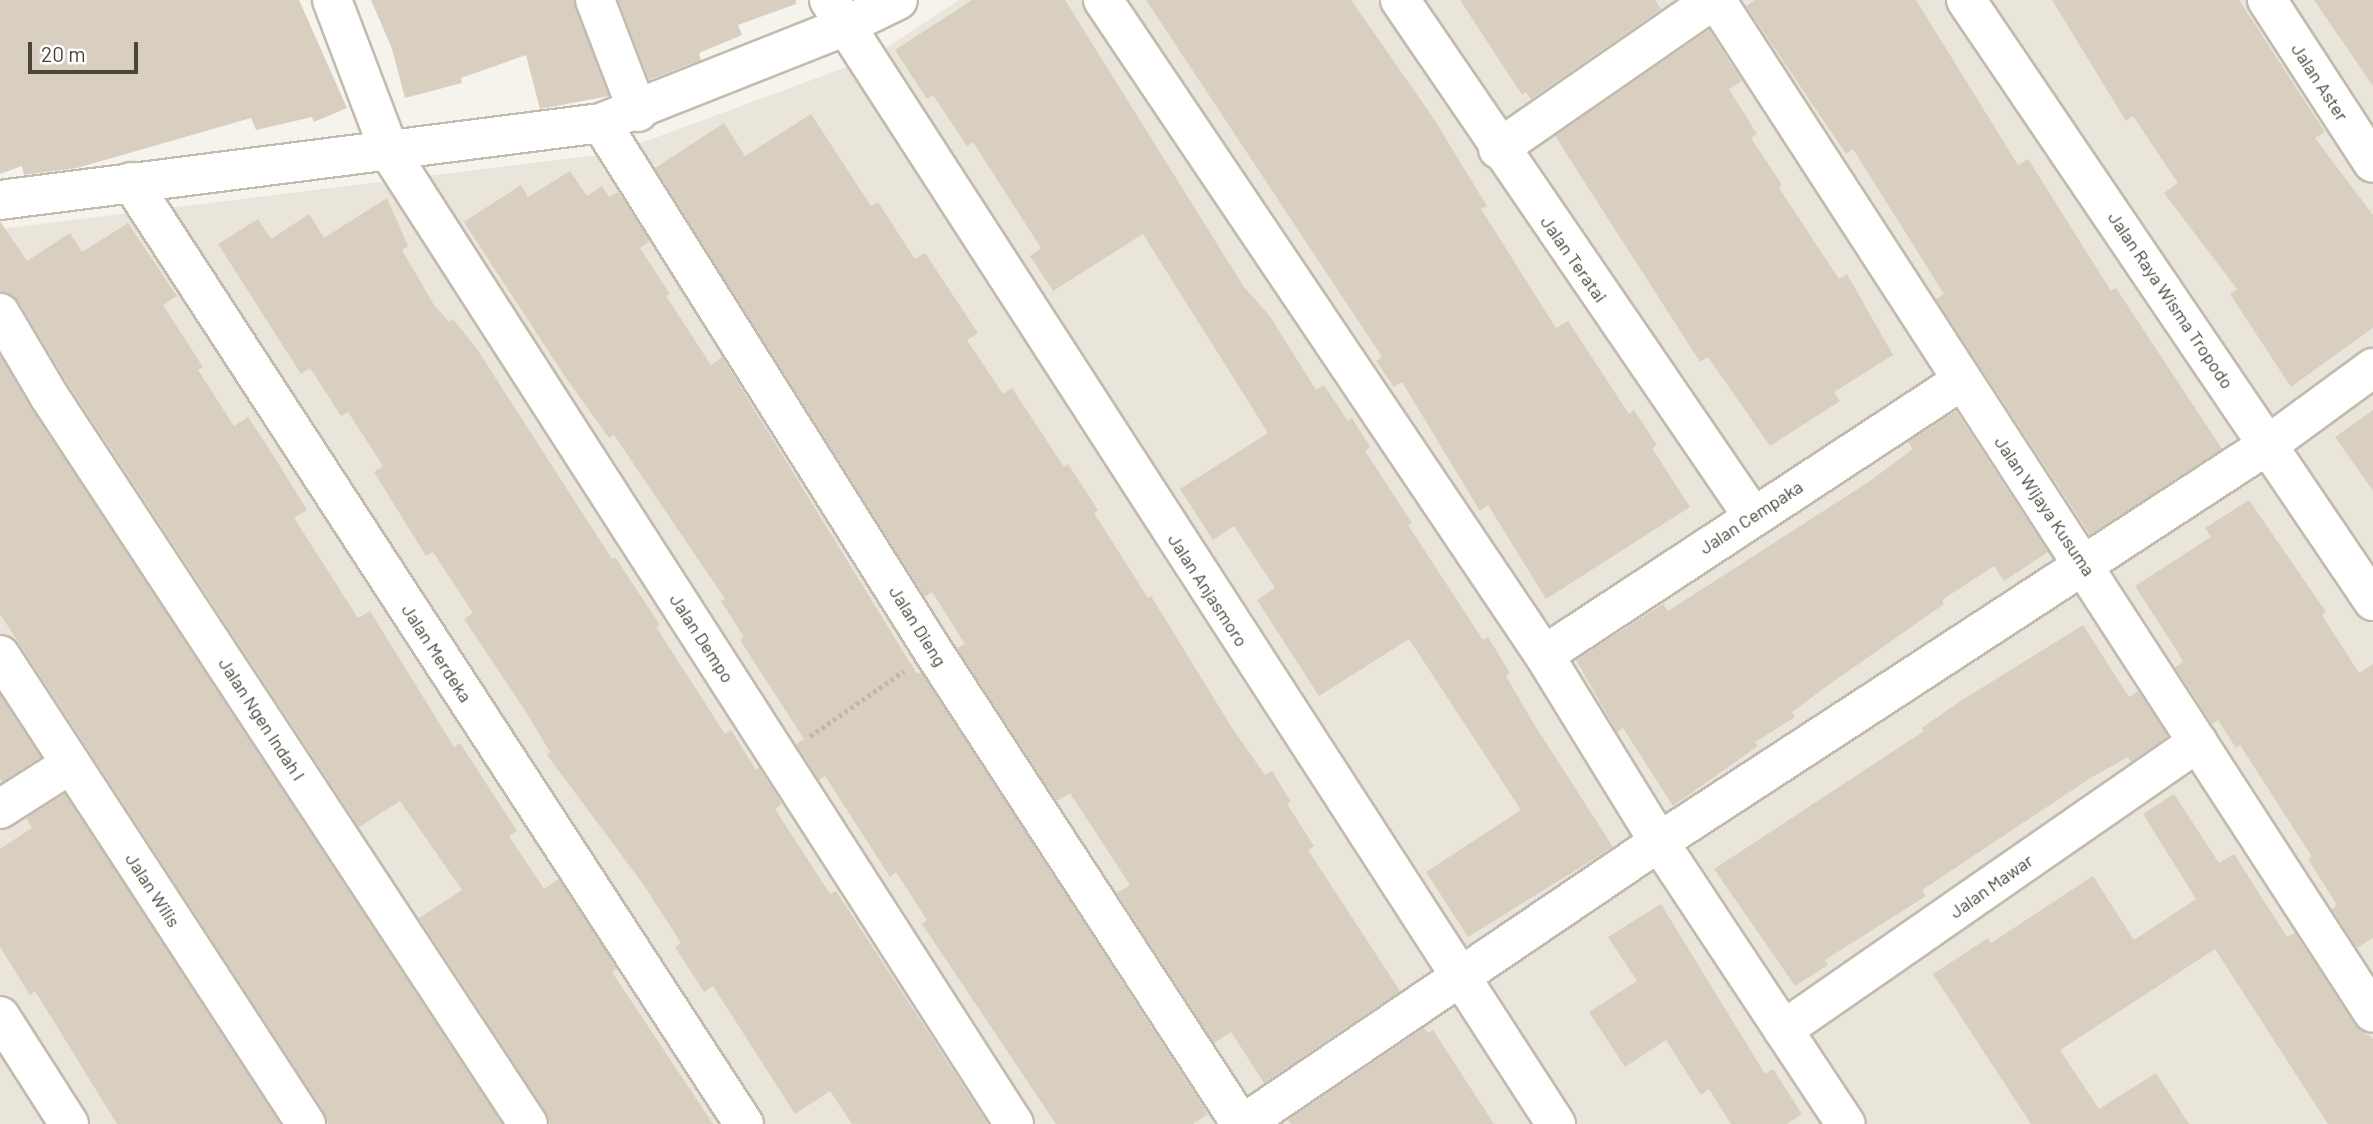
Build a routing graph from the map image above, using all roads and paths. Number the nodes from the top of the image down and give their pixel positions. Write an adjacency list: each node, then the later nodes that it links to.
1 (332, 0): 13 (street, Jalan Dempo)
2 (595, 0): 10 (street)
3 (898, 0): 9 (street)
4 (1103, 0): 26 (street)
5 (1400, 0): 12 (street, Jalan Teratai)
6 (1715, 0): 12 (street); 19 (street, Jalan Wijaya Kusuma)
7 (1966, 0): 20 (street, Jalan Raya Wisma Tropodo)
8 (2267, 0): 14 (street, Jalan Aster)
9 (844, 27): 10 (street); 32 (street, Jalan Anjasmoro)
10 (638, 112): 11 (street)
11 (601, 123): 13 (street); 24 (street, Jalan Dieng)
12 (1498, 149): 21 (street, Jalan Teratai)
13 (390, 153): 15 (street); 28 (street, Jalan Dempo)
14 (2373, 163)
15 (131, 182): 16 (street); 39 (street, Jalan Merdeka)
16 (0, 200)
17 (0, 313): 38 (street, Jalan Ngen Indah I)
18 (2373, 368): 20 (street)
19 (1960, 383): 21 (street, Jalan Cempaka); 22 (street, Jalan Wijaya Kusuma)
20 (2269, 444): 22 (street); 23 (street, Jalan Raya Wisma Tropodo)
21 (1752, 515): 26 (street, Jalan Cempaka)
22 (2084, 561): 27 (street, Jalan Wijaya Kusuma); 31 (street)
23 (2373, 601)
24 (933, 651): 28 (path); 41 (street, Jalan Dieng)
25 (0, 655): 29 (street, Jalan Wilis)
26 (1544, 655): 31 (street)
27 (2198, 742): 33 (street, Jalan Wijaya Kusuma); 35 (street, Jalan Mawar)
28 (779, 758): 40 (street, Jalan Dempo)
29 (71, 764): 30 (street); 37 (street, Jalan Wilis)
30 (0, 809)
31 (1658, 842): 32 (street); 35 (street)
32 (1459, 980): 41 (street); 42 (street, Jalan Anjasmoro)
33 (2373, 1013)
34 (0, 1016): 36 (street)
35 (1783, 1030): 43 (street)
36 (69, 1124)
37 (306, 1124)
38 (528, 1124)
39 (744, 1124)
40 (1014, 1124)
41 (1242, 1124)
42 (1556, 1124)
43 (1846, 1124)

